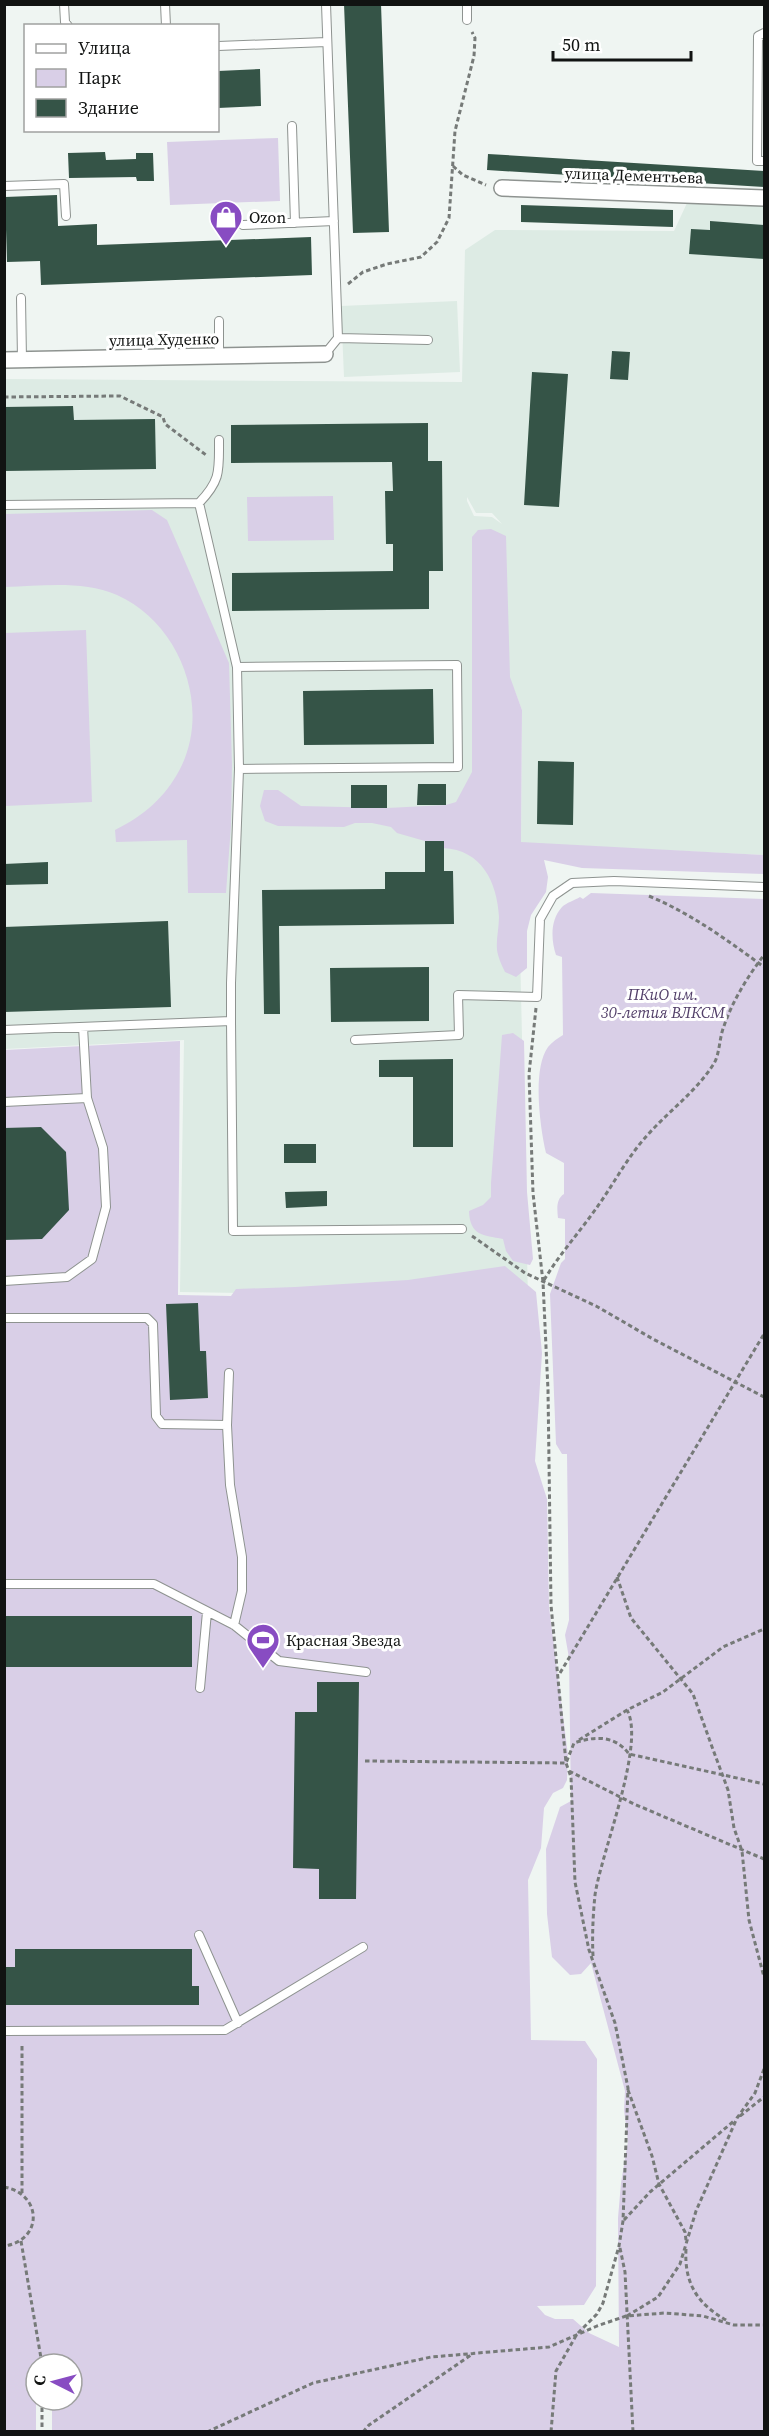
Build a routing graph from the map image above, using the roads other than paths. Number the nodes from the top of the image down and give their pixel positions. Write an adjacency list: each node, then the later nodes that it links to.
1 (64, 4): 6 (lane)
2 (165, 4): 7 (lane)
3 (326, 4): 9 (lane)
4 (467, 4): 5 (lane)
5 (467, 20)
6 (66, 24)
7 (166, 24)
8 (765, 33): 12 (lane)
9 (327, 42): 10 (lane); 17 (lane)
10 (219, 46)
11 (292, 126): 18 (lane)
12 (765, 162)
13 (4, 186): 16 (lane)
14 (502, 188): 15 (street, улица Дементьева)
15 (765, 198)
16 (66, 216)
17 (334, 221): 18 (lane); 22 (lane)
18 (295, 223): 19 (lane)
19 (243, 225)
20 (21, 298): 27 (lane)
21 (219, 321): 25 (lane)
22 (338, 338): 23 (lane); 24 (lane)
23 (428, 340)
24 (325, 354): 25 (street, улица Худенко)
25 (219, 356): 27 (street, улица Худенко)
26 (4, 360): 27 (street, улица Худенко)
27 (22, 360)
28 (219, 440): 29 (lane)
29 (199, 503): 30 (lane); 31 (lane)
30 (4, 505)
31 (237, 667): 32 (lane); 32 (lane)
32 (239, 769): 34 (lane)
33 (765, 887): 37 (lane)
34 (231, 1021): 35 (lane); 40 (lane)
35 (82, 1027): 36 (lane); 38 (lane)
36 (4, 1030)
37 (356, 1040)
38 (87, 1098): 39 (lane); 41 (lane)
39 (4, 1102)
40 (462, 1228)
41 (4, 1281)
42 (4, 1318): 44 (lane)
43 (229, 1373): 44 (lane)
44 (226, 1425): 47 (lane)
45 (4, 1584): 46 (lane)
46 (207, 1612): 47 (lane); 49 (lane)
47 (234, 1625): 48 (lane)
48 (366, 1672)
49 (200, 1688)
50 (199, 1935): 52 (lane)
51 (363, 1947): 52 (lane)
52 (238, 2023): 53 (lane)
53 (4, 2031)

